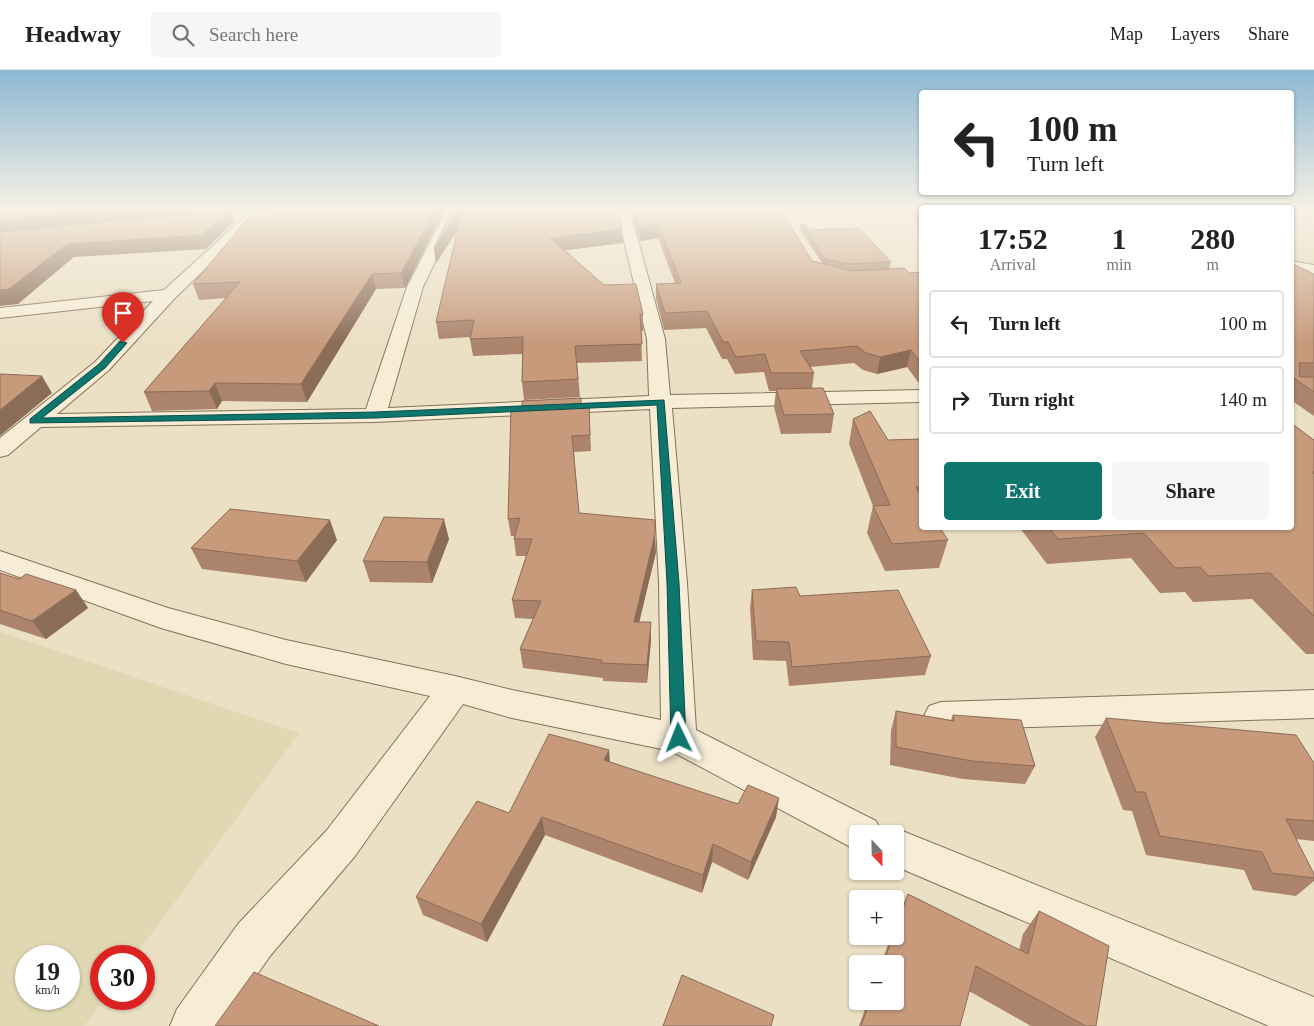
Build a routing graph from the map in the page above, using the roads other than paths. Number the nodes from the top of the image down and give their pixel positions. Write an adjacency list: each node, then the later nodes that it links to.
1 (210, 256): 6 (street)
2 (430, 256): 10 (street)
3 (635, 256): 9 (street)
4 (1294, 265): 5 (street)
5 (1314, 270)
6 (169, 294): 7 (street); 11 (street)
7 (0, 313)
8 (919, 396): 9 (street)
9 (661, 402): 10 (street); 17 (street)
10 (375, 415): 11 (street)
11 (33, 421): 12 (street)
12 (0, 450)
13 (0, 560): 14 (street)
14 (455, 689): 17 (street); 21 (street)
15 (1314, 704): 16 (street)
16 (941, 716)
17 (679, 738): 18 (street)
18 (849, 827)
19 (904, 851): 20 (street)
20 (1314, 1021)
21 (194, 1026)

